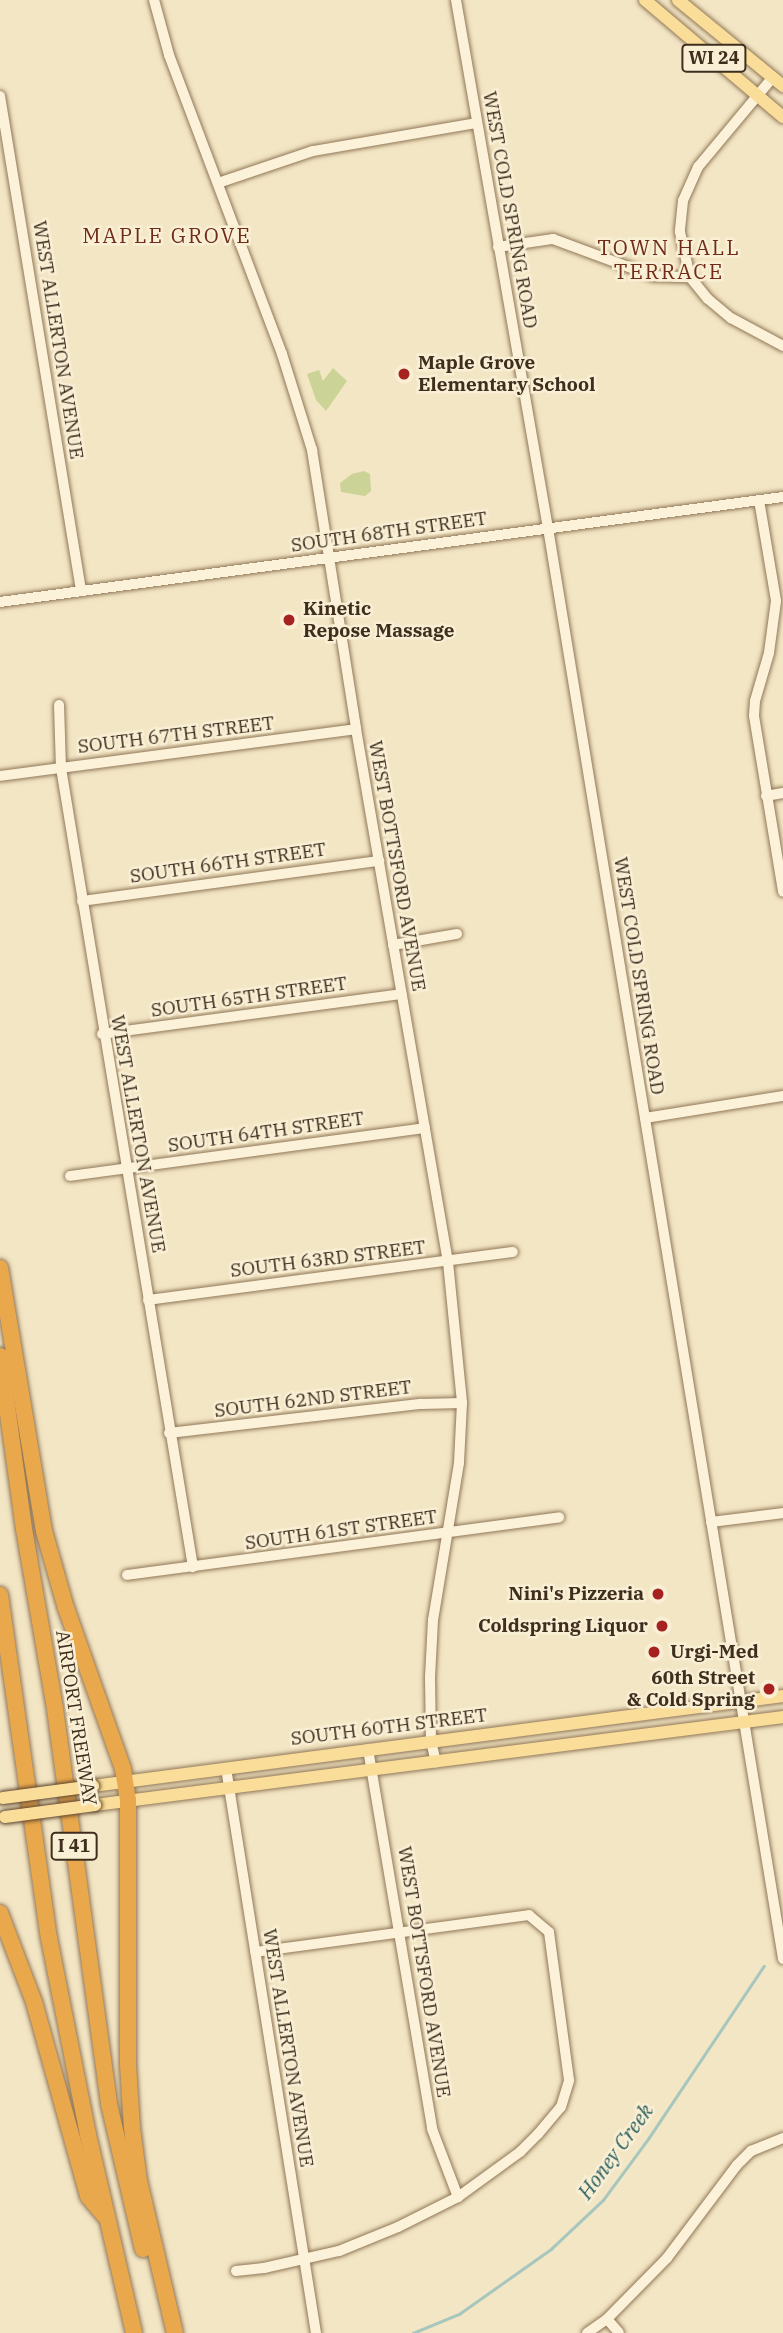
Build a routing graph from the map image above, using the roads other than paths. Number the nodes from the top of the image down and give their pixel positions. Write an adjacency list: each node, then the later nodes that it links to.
1 (154, 0): 10 (street, WEST BOTTSFORD AVENUE)
2 (456, 0): 9 (street, WEST COLD SPRING ROAD)
3 (645, 0): 6 (main road, WI 24)
4 (683, 2): 5 (main road, WI 24)
5 (778, 82): 6 (street)
6 (758, 95): 8 (main road, WI 24); 12 (street)
7 (0, 96): 18 (street, WEST ALLERTON AVENUE)
8 (783, 117)
9 (477, 123): 10 (street); 11 (street, WEST COLD SPRING ROAD)
10 (218, 183): 17 (street, WEST BOTTSFORD AVENUE)
11 (498, 247): 12 (street); 16 (street, WEST COLD SPRING ROAD)
12 (690, 277): 13 (street)
13 (783, 346)
14 (783, 497): 15 (street, SOUTH 68TH STREET)
15 (759, 500): 16 (street, SOUTH 68TH STREET); 20 (street)
16 (548, 528): 17 (street, SOUTH 68TH STREET); 36 (street, WEST COLD SPRING ROAD)
17 (329, 558): 18 (street, SOUTH 68TH STREET); 23 (street, WEST BOTTSFORD AVENUE)
18 (81, 590): 19 (street, SOUTH 68TH STREET)
19 (0, 602)
20 (769, 653): 21 (street); 27 (street)
21 (783, 656)
22 (59, 705): 24 (street, WEST ALLERTON AVENUE)
23 (356, 729): 24 (street, SOUTH 67TH STREET); 28 (street, WEST BOTTSFORD AVENUE)
24 (61, 768): 25 (street, SOUTH 67TH STREET); 30 (street, WEST ALLERTON AVENUE)
25 (0, 776)
26 (783, 793): 27 (street)
27 (766, 796): 29 (street)
28 (379, 860): 30 (street, SOUTH 66TH STREET); 32 (street, WEST BOTTSFORD AVENUE)
29 (783, 892)
30 (82, 901): 34 (street, WEST ALLERTON AVENUE)
31 (457, 934): 32 (street)
32 (393, 945): 33 (street, WEST BOTTSFORD AVENUE)
33 (401, 994): 34 (street, SOUTH 65TH STREET); 37 (street, WEST BOTTSFORD AVENUE)
34 (102, 1034): 38 (street, WEST ALLERTON AVENUE)
35 (783, 1096): 36 (street)
36 (645, 1118): 49 (street, WEST COLD SPRING ROAD)
37 (425, 1128): 38 (street, SOUTH 64TH STREET); 41 (street, WEST BOTTSFORD AVENUE)
38 (126, 1168): 39 (street, SOUTH 64TH STREET); 43 (street, WEST ALLERTON AVENUE)
39 (70, 1176)
40 (513, 1252): 41 (street, SOUTH 63RD STREET)
41 (448, 1262): 43 (street, SOUTH 63RD STREET); 45 (street, WEST BOTTSFORD AVENUE)
42 (0, 1268): 63 (highway)
43 (148, 1300): 46 (street, WEST ALLERTON AVENUE)
44 (0, 1356): 79 (highway, AIRPORT FREEWAY / I 41)
45 (462, 1403): 46 (street, SOUTH 62ND STREET); 50 (street, WEST BOTTSFORD AVENUE)
46 (169, 1433): 51 (street, WEST ALLERTON AVENUE)
47 (783, 1513): 49 (street)
48 (559, 1517): 50 (street, SOUTH 61ST STREET)
49 (711, 1522): 55 (street, WEST COLD SPRING ROAD)
50 (448, 1533): 51 (street, SOUTH 61ST STREET); 58 (street, WEST BOTTSFORD AVENUE)
51 (193, 1567): 52 (street, SOUTH 61ST STREET)
52 (127, 1575)
53 (0, 1595): 74 (highway, I 41)
54 (783, 1696): 55 (main road, SOUTH 60TH STREET)
55 (741, 1701): 57 (street, WEST COLD SPRING ROAD); 58 (main road, SOUTH 60TH STREET)
56 (783, 1717): 57 (main road)
57 (745, 1722): 60 (main road); 71 (street, WEST COLD SPRING ROAD)
58 (431, 1741): 59 (main road, SOUTH 60TH STREET); 60 (street, WEST BOTTSFORD AVENUE)
59 (368, 1749): 61 (main road, SOUTH 60TH STREET); 62 (street, WEST BOTTSFORD AVENUE)
60 (436, 1762): 62 (main road)
61 (226, 1768): 63 (main road, SOUTH 60TH STREET); 64 (street, WEST ALLERTON AVENUE)
62 (373, 1770): 64 (main road); 69 (street, WEST BOTTSFORD AVENUE)
63 (125, 1781): 65 (main road, SOUTH 60TH STREET, bridge); 66 (highway)
64 (229, 1787): 66 (main road); 70 (street, WEST ALLERTON AVENUE)
65 (2, 1798)
66 (128, 1800): 67 (main road, bridge); 80 (highway)
67 (3, 1817)
68 (0, 1913): 74 (highway)
69 (400, 1932): 70 (street); 73 (street, WEST BOTTSFORD AVENUE); 73 (street)
70 (255, 1951): 75 (street, WEST ALLERTON AVENUE)
71 (783, 1959)
72 (783, 2138): 77 (street)
73 (458, 2197): 75 (street)
74 (107, 2218): 78 (highway, I 41)
75 (306, 2260): 76 (street); 81 (street, WEST ALLERTON AVENUE)
76 (236, 2271)
77 (607, 2319): 82 (street); 83 (street)
78 (134, 2333)
79 (164, 2333)
80 (175, 2333)
81 (316, 2333)
82 (587, 2333)
83 (619, 2333)

